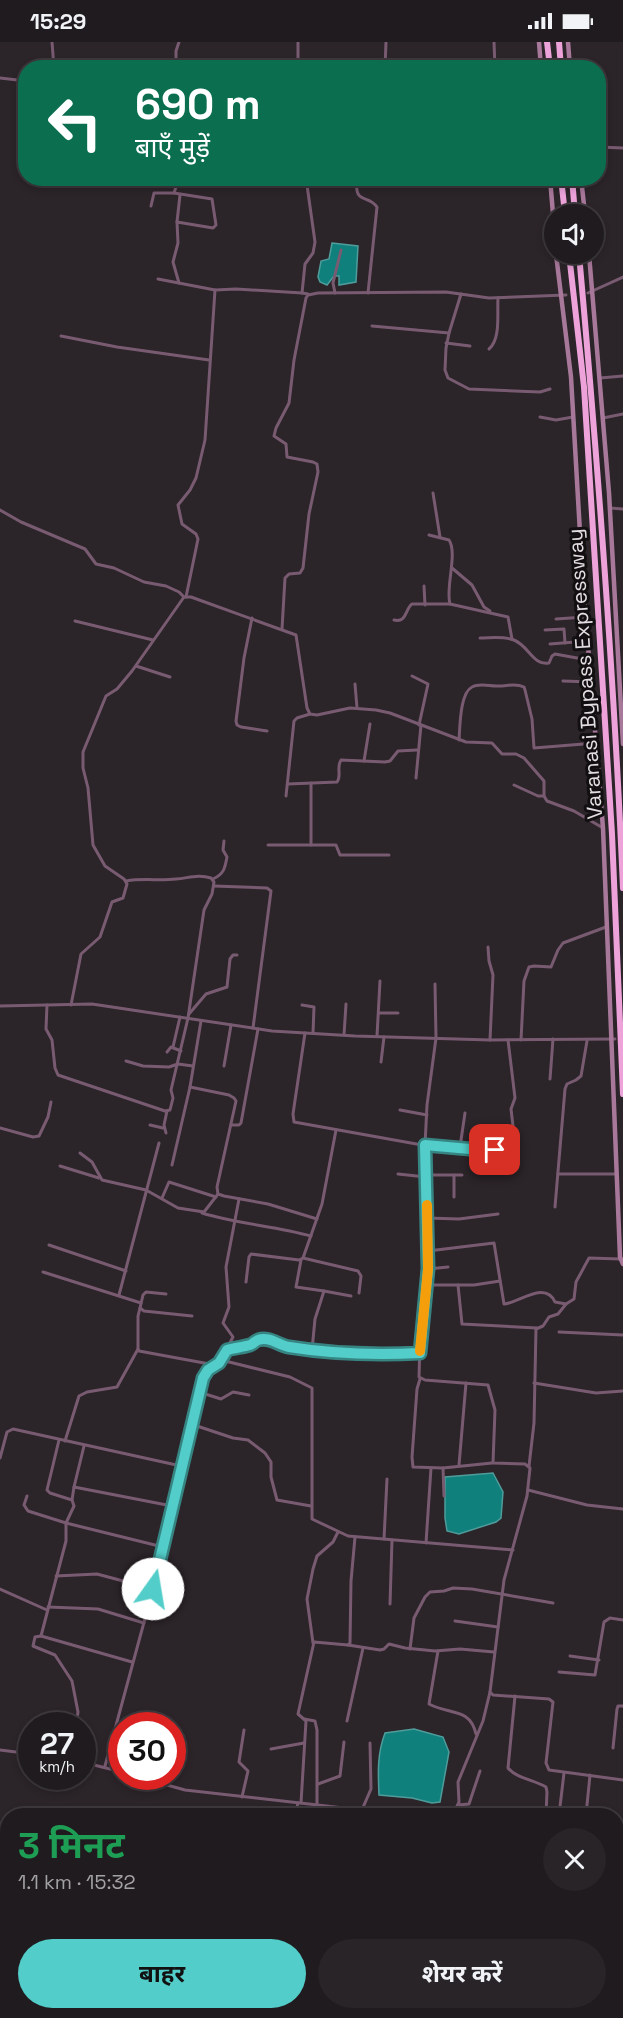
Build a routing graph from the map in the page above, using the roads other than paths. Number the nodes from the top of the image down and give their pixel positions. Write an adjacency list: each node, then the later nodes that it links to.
1 (52, 42): 10 (street)
2 (179, 42): 11 (street)
3 (298, 42): 12 (street)
4 (386, 42): 13 (street)
5 (494, 42): 14 (street)
6 (539, 42): 15 (street)
7 (548, 42): 16 (highway)
8 (559, 42): 17 (highway)
9 (568, 42): 18 (street)
10 (53, 60)
11 (176, 60)
12 (298, 60)
13 (385, 60)
14 (495, 60)
15 (540, 60)
16 (549, 60)
17 (560, 60)
18 (569, 60)
19 (0, 78): 20 (street)
20 (18, 80)
21 (606, 147): 22 (street)
22 (623, 148)
23 (176, 186): 30 (street)
24 (307, 186): 47 (street)
25 (357, 186): 50 (street)
26 (551, 186): 32 (street)
27 (562, 186): 33 (highway)
28 (573, 186): 34 (highway)
29 (582, 186): 35 (street)
30 (174, 193): 31 (street); 36 (street)
31 (180, 195): 37 (street); 37 (street)
32 (552, 204)
33 (564, 204)
34 (574, 204)
35 (584, 204)
36 (151, 206)
37 (177, 222): 45 (street)
38 (340, 250): 49 (street)
39 (558, 264): 53 (street)
40 (570, 264): 166 (highway, Varanasi Bypass Expressway)
41 (580, 264): 126 (highway, Varanasi Bypass Expressway)
42 (589, 264): 48 (street)
43 (623, 277): 48 (street)
44 (158, 279): 45 (street)
45 (179, 283): 46 (street)
46 (214, 290): 47 (street); 61 (street)
47 (302, 292): 52 (street)
48 (590, 292): 63 (street)
49 (334, 293): 50 (street); 52 (street)
50 (368, 293): 51 (street)
51 (461, 294): 54 (street); 56 (street)
52 (308, 295): 86 (street)
53 (563, 295): 54 (street); 67 (street)
54 (498, 298): 60 (street)
55 (372, 326): 56 (street)
56 (449, 333): 58 (street)
57 (61, 336): 61 (street)
58 (446, 343): 59 (street); 64 (street)
59 (470, 346)
60 (489, 349)
61 (209, 360): 77 (street)
62 (623, 376): 63 (street)
63 (600, 378): 68 (street)
64 (550, 389)
65 (623, 414): 68 (street)
66 (540, 417): 67 (street)
67 (573, 417): 81 (street)
68 (603, 418): 70 (street)
69 (434, 493): 74 (street)
70 (609, 508): 71 (street); 101 (street)
71 (623, 509)
72 (0, 510): 77 (street)
73 (429, 535): 74 (street)
74 (440, 537): 75 (street)
75 (452, 568): 78 (street); 80 (street)
76 (424, 586): 79 (street)
77 (185, 597): 82 (street); 90 (street)
78 (450, 604): 79 (street); 80 (street)
79 (425, 605): 84 (street)
80 (494, 613): 89 (street)
81 (585, 617): 83 (street); 91 (street)
82 (252, 618): 86 (street); 106 (street)
83 (556, 619)
84 (394, 620)
85 (75, 621): 90 (street)
86 (282, 629): 103 (street)
87 (545, 630): 92 (street)
88 (480, 638): 89 (street)
89 (512, 639): 94 (street)
90 (153, 640): 95 (street)
91 (588, 641): 92 (street); 94 (street)
92 (565, 642): 93 (street)
93 (550, 644)
94 (589, 660): 99 (street)
95 (136, 666): 97 (street); 124 (street)
96 (412, 676): 105 (street)
97 (170, 677)
98 (563, 681): 99 (street)
99 (591, 682): 108 (street)
100 (355, 684): 102 (street)
101 (622, 702): 109 (street)
102 (357, 708): 103 (street); 105 (street)
103 (310, 714): 114 (street)
104 (370, 724): 111 (street)
105 (420, 725): 107 (street); 110 (street)
106 (267, 731)
107 (459, 740): 108 (street); 117 (street)
108 (596, 743): 118 (street)
109 (623, 744)
110 (417, 750): 111 (street); 112 (street)
111 (364, 761): 113 (street)
112 (416, 777)
113 (312, 783): 114 (street); 121 (street)
114 (288, 784): 116 (street)
115 (514, 785): 117 (street)
116 (286, 796)
117 (544, 796): 118 (street)
118 (603, 828): 127 (street)
119 (224, 841): 123 (street)
120 (268, 845): 121 (street)
121 (311, 845): 122 (street)
122 (389, 855)
123 (213, 879): 124 (street); 125 (street)
124 (126, 881): 134 (street)
125 (214, 886): 139 (street); 143 (street)
126 (623, 888)
127 (606, 927): 153 (street); 154 (street)
128 (488, 947): 151 (street)
129 (237, 955): 139 (street)
130 (380, 981): 137 (street)
131 (435, 984): 149 (street)
132 (346, 1004): 146 (street)
133 (47, 1005): 134 (street); 136 (street); 169 (street)
134 (72, 1005): 140 (street)
135 (302, 1005): 145 (street)
136 (0, 1006)
137 (378, 1013): 138 (street); 147 (street)
138 (398, 1013)
139 (189, 1016): 140 (street); 141 (street); 157 (street)
140 (180, 1017): 156 (street)
141 (202, 1020): 142 (street); 163 (street)
142 (231, 1025): 143 (street); 162 (street)
143 (256, 1028): 144 (street); 173 (street)
144 (305, 1033): 145 (street); 175 (street)
145 (313, 1033): 146 (street)
146 (344, 1035): 147 (street)
147 (377, 1036): 148 (street)
148 (384, 1037): 149 (street); 160 (street)
149 (436, 1038): 151 (street); 171 (street)
150 (553, 1039): 153 (street); 155 (street); 164 (street)
151 (490, 1040): 152 (street)
152 (508, 1040): 153 (street); 178 (street)
153 (521, 1040)
154 (613, 1040): 155 (street); 184 (street)
155 (587, 1041): 183 (street)
156 (173, 1047): 157 (street); 158 (street)
157 (181, 1051): 161 (street)
158 (166, 1052)
159 (126, 1061): 161 (street)
160 (381, 1062)
161 (178, 1064): 163 (street); 169 (street)
162 (224, 1065)
163 (193, 1066): 165 (street)
164 (550, 1079)
165 (190, 1087): 173 (street); 181 (street)
166 (623, 1094)
167 (51, 1102): 174 (street)
168 (400, 1110): 171 (street)
169 (167, 1111): 172 (street)
170 (465, 1113): 178 (street)
171 (427, 1114): 177 (street)
172 (150, 1125)
173 (231, 1125): 190 (street)
174 (0, 1128)
175 (336, 1130): 177 (street); 198 (street)
176 (159, 1143): 189 (street)
177 (425, 1145): 178 (street); 187 (street)
178 (460, 1148)
179 (81, 1154): 188 (street)
180 (60, 1166): 188 (street)
181 (172, 1166)
182 (398, 1174): 187 (street)
183 (558, 1174): 184 (street); 194 (street)
184 (616, 1174): 204 (street)
185 (454, 1175): 186 (street); 187 (street); 191 (street)
186 (462, 1175)
187 (426, 1176): 197 (street)
188 (99, 1178): 189 (street)
189 (147, 1190): 192 (street); 207 (street)
190 (217, 1195): 192 (street); 193 (street); 195 (street)
191 (454, 1197)
192 (162, 1198): 195 (street)
193 (239, 1199): 198 (street); 199 (street)
194 (555, 1207)
195 (201, 1213): 199 (street)
196 (498, 1214): 197 (street)
197 (427, 1218): 202 (street)
198 (317, 1219): 200 (street)
199 (235, 1221): 200 (street); 226 (street)
200 (311, 1236): 203 (street)
201 (49, 1245): 207 (street)
202 (428, 1251): 206 (street); 209 (street)
203 (302, 1259): 210 (street); 213 (street); 214 (street)
204 (622, 1262): 219 (street)
205 (448, 1267): 206 (street)
206 (428, 1269): 211 (street)
207 (126, 1271): 216 (street)
208 (43, 1272): 216 (street)
209 (500, 1281): 212 (street); 219 (street)
210 (246, 1282)
211 (426, 1285): 212 (street); 228 (street)
212 (458, 1285): 222 (street)
213 (324, 1291): 217 (street); 227 (street)
214 (359, 1293)
215 (166, 1294): 218 (street)
216 (119, 1296): 218 (street)
217 (351, 1296)
218 (141, 1303): 220 (street)
219 (566, 1304): 222 (street)
220 (140, 1308): 221 (street); 225 (street)
221 (192, 1316)
222 (537, 1328): 233 (street)
223 (559, 1332): 224 (street)
224 (623, 1335)
225 (138, 1349): 230 (street); 239 (street)
226 (227, 1350): 227 (street); 229 (street)
227 (312, 1350): 228 (street)
228 (420, 1353): 231 (street)
229 (221, 1360): 230 (street); 255 (street)
230 (216, 1365): 235 (street)
231 (420, 1379): 232 (street); 246 (street)
232 (466, 1383): 242 (street); 244 (street)
233 (534, 1383): 234 (street); 245 (street)
234 (623, 1391)
235 (199, 1392): 236 (street); 237 (street)
236 (249, 1395)
237 (191, 1424): 243 (street); 255 (street)
238 (60, 1440): 239 (street); 241 (street); 253 (street)
239 (65, 1441): 240 (street)
240 (84, 1446): 243 (street); 249 (street)
241 (0, 1458)
242 (493, 1463): 244 (street); 245 (street)
243 (182, 1466): 254 (street)
244 (459, 1466): 247 (street)
245 (529, 1466): 250 (street)
246 (431, 1468): 247 (street); 262 (street)
247 (443, 1468): 252 (street)
248 (387, 1479): 260 (street)
249 (74, 1487): 253 (street); 254 (street)
250 (528, 1490): 256 (street); 264 (street)
251 (27, 1496): 257 (street)
252 (444, 1496)
253 (72, 1500): 257 (street)
254 (172, 1506): 263 (street)
255 (311, 1506): 258 (street)
256 (623, 1509)
257 (66, 1523): 263 (street); 265 (street)
258 (338, 1532): 259 (street); 277 (street)
259 (355, 1537): 260 (street); 278 (street)
260 (384, 1539): 261 (street)
261 (392, 1540): 262 (street); 270 (street)
262 (426, 1543): 264 (street)
263 (163, 1547): 267 (street)
264 (513, 1550): 268 (street)
265 (56, 1576): 267 (street); 271 (street)
266 (0, 1589): 271 (street)
267 (153, 1589): 274 (street)
268 (502, 1593): 269 (street); 275 (street); 280 (street)
269 (553, 1603)
270 (390, 1604)
271 (47, 1609): 274 (street); 276 (street)
272 (623, 1620): 284 (street)
273 (454, 1621): 275 (street)
274 (144, 1623): 285 (street)
275 (498, 1627): 282 (street)
276 (41, 1636): 285 (street); 290 (street)
277 (313, 1643): 278 (street); 291 (street)
278 (348, 1645): 279 (street)
279 (363, 1648): 280 (street); 292 (street)
280 (410, 1648): 281 (street)
281 (438, 1651): 282 (street); 294 (street)
282 (494, 1652): 287 (street)
283 (570, 1656): 284 (street)
284 (599, 1660): 286 (street)
285 (133, 1662): 303 (street)
286 (559, 1672)
287 (490, 1692): 288 (street); 294 (street)
288 (515, 1696): 306 (street); 319 (street)
289 (623, 1706): 298 (street)
290 (78, 1712)
291 (304, 1719): 296 (street); 309 (street)
292 (347, 1722)
293 (244, 1730): 311 (street)
294 (476, 1734): 314 (street)
295 (344, 1742): 309 (street)
296 (304, 1743): 299 (street); 312 (street)
297 (370, 1743): 317 (street)
298 (613, 1748)
299 (271, 1749)
300 (0, 1750): 301 (street)
301 (18, 1752)
302 (96, 1764): 303 (street)
303 (105, 1766): 304 (street)
304 (108, 1767)
305 (480, 1771): 314 (street)
306 (564, 1773): 307 (street); 320 (street)
307 (590, 1775): 308 (street); 321 (street)
308 (623, 1780)
309 (318, 1784): 313 (street)
310 (185, 1790): 311 (street)
311 (242, 1797): 312 (street)
312 (300, 1803): 313 (street); 315 (street)
313 (317, 1804): 316 (street)
314 (458, 1805): 318 (street)
315 (298, 1808)
316 (337, 1808)
317 (365, 1808)
318 (456, 1808)
319 (547, 1808)
320 (559, 1808)
321 (587, 1808)

